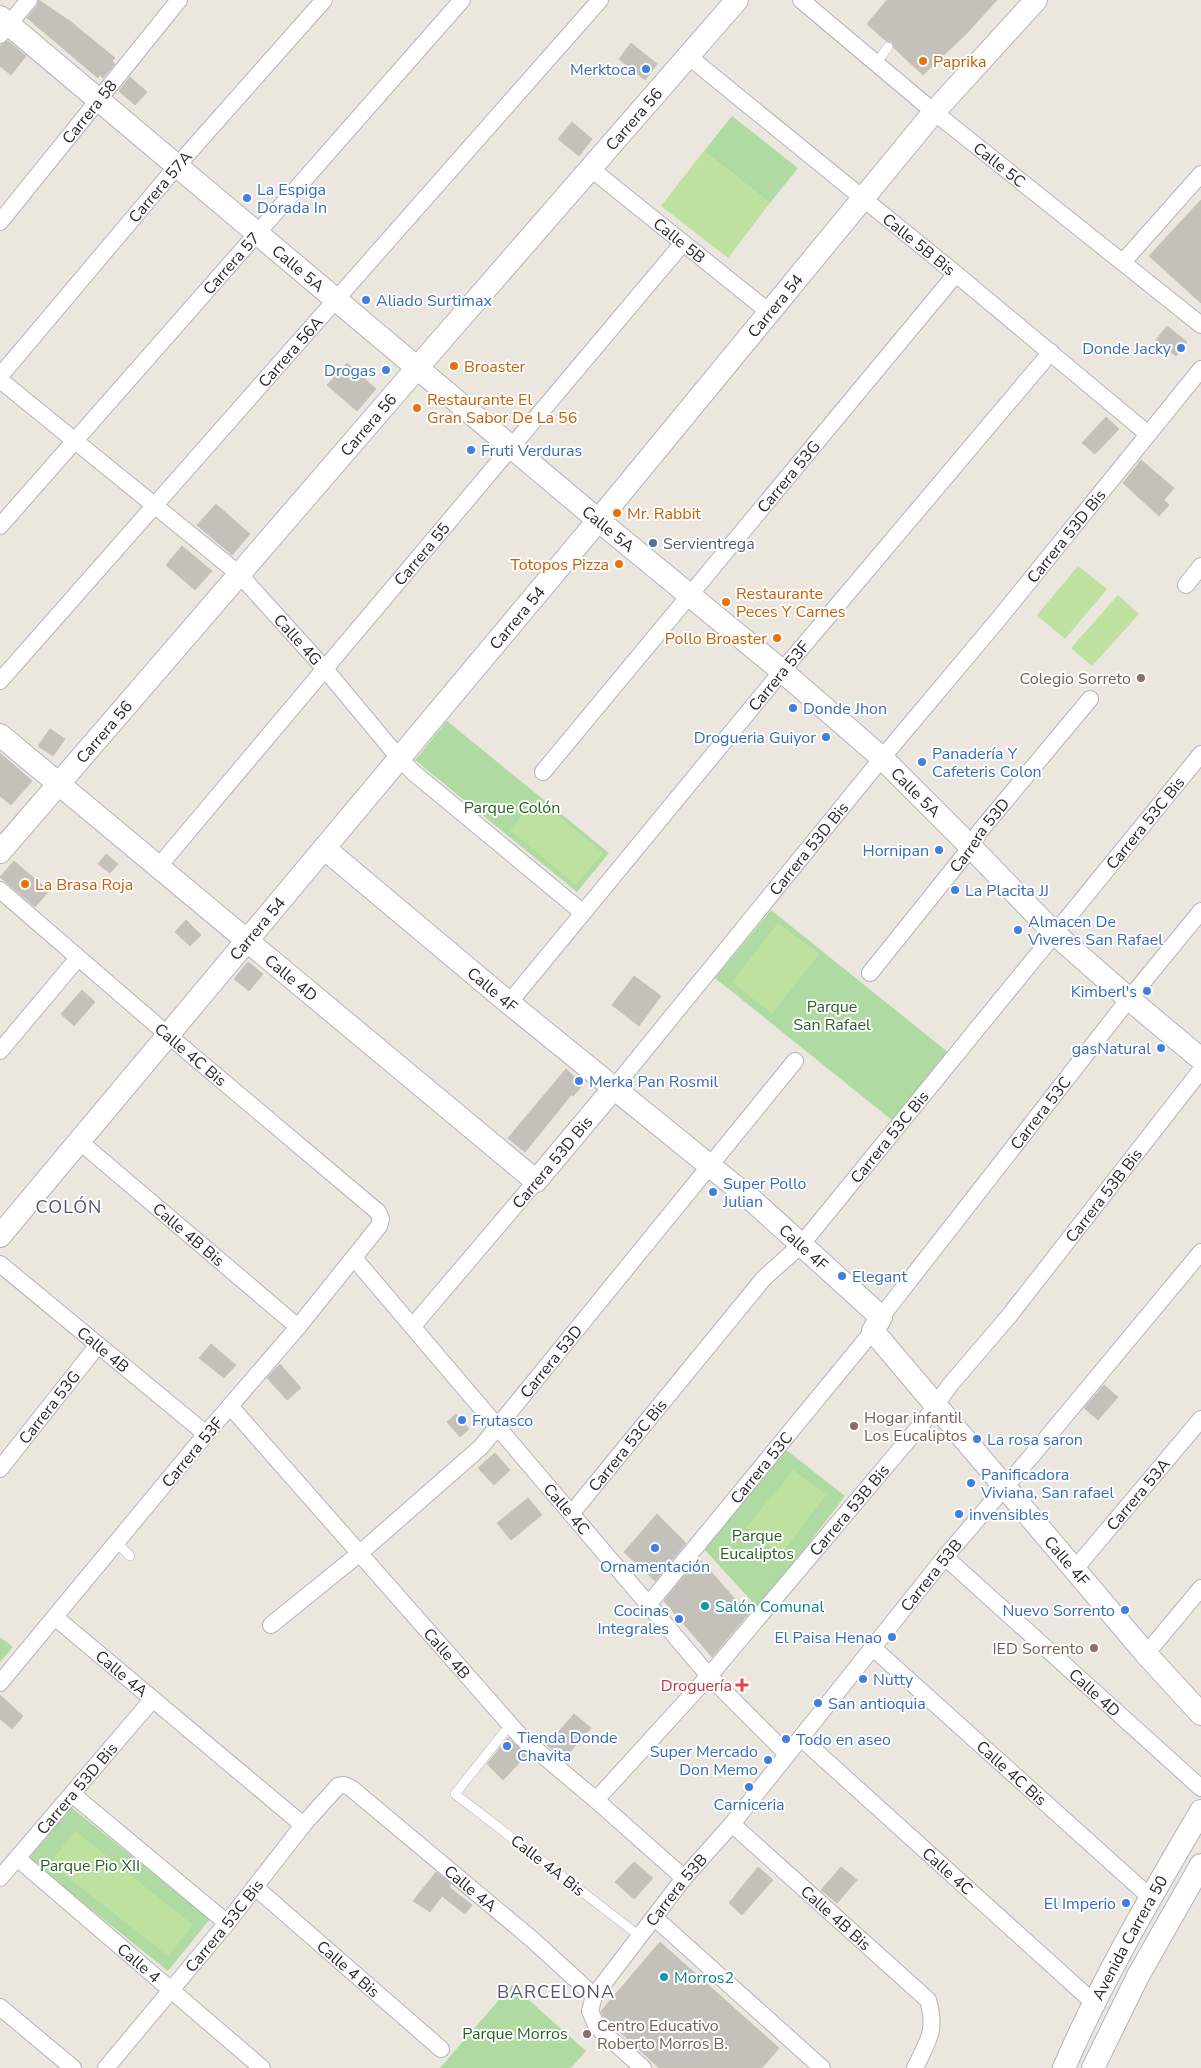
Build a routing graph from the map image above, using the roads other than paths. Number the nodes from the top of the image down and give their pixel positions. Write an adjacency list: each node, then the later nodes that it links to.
1 (29, 0): 9 (street)
2 (179, 0): 13 (street, Carrera 58)
3 (324, 0): 15 (street, Carrera 57A)
4 (462, 0): 20 (street, Carrera 57)
5 (600, 0): 24 (street, Carrera 56A)
6 (737, 0): 11 (street, Carrera 56)
7 (801, 0): 12 (street, Calle 5C)
8 (1036, 0): 14 (street, Carrera 54)
9 (3, 26): 13 (street, Calle 5A)
10 (888, 48): 12 (lane)
11 (688, 56): 16 (street, Carrera 56); 18 (street, Calle 5B Bis)
12 (876, 63): 14 (street, Calle 5C)
13 (98, 100): 15 (street, Calle 5A); 19 (street, Carrera 58)
14 (934, 112): 18 (street, Carrera 54); 22 (street, Calle 5C)
15 (176, 166): 20 (street, Calle 5A); 30 (street, Carrera 57A)
16 (590, 168): 21 (street, Calle 5B); 28 (street, Carrera 56)
17 (1201, 174): 22 (street)
18 (863, 198): 23 (street, Calle 5B Bis); 25 (street, Carrera 54)
19 (0, 222)
20 (258, 234): 24 (street, Calle 5A); 33 (street, Carrera 57)
21 (684, 243): 25 (street, Calle 5B); 34 (street, Carrera 55)
22 (1123, 262): 26 (street, Calle 5C)
23 (956, 274): 27 (street, Calle 5B Bis); 41 (street, Carrera 53G)
24 (336, 300): 28 (street, Calle 5A); 35 (street, Carrera 56A)
25 (769, 312): 36 (street, Carrera 54)
26 (1201, 325)
27 (1051, 352): 32 (street, Calle 5B Bis); 43 (street, Carrera 53F)
28 (417, 368): 34 (street, Calle 5A); 39 (street, Carrera 56)
29 (1201, 369): 32 (street, Carrera 53D Bis)
30 (0, 376)
31 (0, 380): 33 (street, Calle 4G)
32 (1148, 434): 49 (street, Carrera 53D Bis)
33 (74, 440): 35 (street, Calle 4G); 37 (street, Carrera 57)
34 (512, 448): 36 (street, Calle 5A); 42 (street, Carrera 55)
35 (156, 506): 39 (street, Calle 4G); 44 (street, Carrera 56A)
36 (598, 520): 41 (street, Calle 5A); 48 (street, Carrera 54)
37 (0, 526)
38 (1201, 566): 40 (street)
39 (239, 574): 42 (street, Calle 4G); 51 (street, Carrera 56)
40 (1186, 585)
41 (690, 596): 43 (street, Calle 5A); 50 (street, Carrera 53G)
42 (325, 669): 48 (street, Calle 4G); 55 (street, Carrera 55)
43 (782, 671): 49 (street, Calle 5A); 58 (street, Carrera 53F)
44 (0, 681)
45 (1090, 699): 52 (street, Carrera 53D)
46 (0, 735): 51 (street, Calle 4D)
47 (1201, 754): 59 (street, Carrera 53C Bis)
48 (399, 758): 53 (street, Carrera 54); 58 (street, Calle 4G)
49 (882, 758): 52 (street, Calle 5A); 70 (street, Carrera 53D Bis)
50 (542, 772)
51 (59, 783): 54 (street, Carrera 56); 55 (street, Calle 4D)
52 (971, 847): 59 (street, Calle 5A); 62 (street, Carrera 53D)
53 (324, 848): 60 (street, Carrera 54); 64 (street, Calle 4F)
54 (0, 852)
55 (159, 866): 60 (street, Calle 4D)
56 (0, 890): 61 (street, Calle 4C Bis)
57 (1201, 911): 63 (street, Carrera 53C)
58 (582, 912): 64 (street, Carrera 53F)
59 (1054, 934): 63 (street, Calle 5A); 76 (street, Carrera 53C Bis)
60 (246, 942): 65 (street, Carrera 54); 73 (street, Calle 4D)
61 (78, 958): 65 (street, Calle 4C Bis); 66 (street)
62 (870, 973)
63 (1129, 1000): 67 (street, Calle 5A); 80 (street, Carrera 53C)
64 (509, 1003): 70 (street, Calle 4F)
65 (168, 1035): 71 (street, Carrera 54); 74 (street, Calle 4C Bis)
66 (0, 1051)
67 (1201, 1059)
68 (795, 1061): 72 (street, Carrera 53D)
69 (1201, 1070): 85 (street, Carrera 53B Bis)
70 (613, 1089): 72 (street, Calle 4F); 73 (street, Carrera 53D Bis)
71 (79, 1141): 75 (street, Carrera 54); 82 (street, Calle 4B Bis)
72 (710, 1167): 76 (street, Calle 4F); 87 (street, Carrera 53D)
73 (536, 1181): 81 (street, Carrera 53D Bis)
74 (381, 1219): 78 (street, Carrera 53F)
75 (0, 1236)
76 (801, 1245): 80 (street, Calle 4F); 91 (street, Carrera 53C Bis)
77 (1201, 1252): 90 (street, Carrera 53B)
78 (354, 1258): 81 (street, Calle 4C); 82 (street, Carrera 53F)
79 (0, 1264): 83 (street, Calle 4B)
80 (877, 1324): 85 (street, Calle 4F); 98 (street, Carrera 53C)
81 (413, 1326): 87 (street, Calle 4C)
82 (298, 1327): 84 (street, Carrera 53F)
83 (98, 1345): 88 (street, Calle 4B); 89 (street, Carrera 53G)
84 (230, 1406): 88 (street, Carrera 53F); 93 (street, Calle 4B)
85 (936, 1406): 90 (street, Calle 4F); 103 (street, Carrera 53B Bis)
86 (1201, 1419): 96 (street, Carrera 53A)
87 (498, 1427): 91 (street, Calle 4C); 93 (street, Carrera 53D)
88 (206, 1434): 92 (street, Carrera 53F)
89 (0, 1469)
90 (1004, 1488): 95 (street, Carrera 53B); 96 (street, Calle 4F)
91 (571, 1514): 98 (street, Calle 4C)
92 (117, 1543): 94 (lane); 99 (street, Carrera 53F)
93 (360, 1553): 100 (street, Carrera 53D); 107 (street, Calle 4B)
94 (130, 1556)
95 (945, 1557): 101 (street, Carrera 53B); 111 (street, Calle 4D)
96 (1074, 1570): 102 (street, Calle 4F)
97 (1201, 1588): 102 (street)
98 (648, 1605): 103 (street, Calle 4C)
99 (56, 1618): 104 (street, Carrera 53F); 105 (street, Calle 4A)
100 (271, 1625)
101 (872, 1647): 108 (street, Carrera 53B); 122 (street, Calle 4C Bis)
102 (1146, 1654): 106 (street, Calle 4F)
103 (709, 1676): 109 (street, Calle 4C); 113 (street, Carrera 53B Bis)
104 (0, 1683)
105 (152, 1700): 112 (street, Carrera 53D Bis); 116 (street, Calle 4A)
106 (1201, 1714)
107 (510, 1725): 113 (street, Calle 4B); 125 (lane, Calle 4A Bis)
108 (801, 1738): 109 (street, Carrera 53B); 128 (street, Calle 4C)
109 (787, 1754): 115 (street, Carrera 53B)
110 (344, 1785): 116 (street, Carrera 53C Bis); 127 (street, Calle 4A)
111 (1201, 1788)
112 (72, 1794): 117 (street, Carrera 53D Bis); 124 (street)
113 (596, 1800): 120 (street, Calle 4B)
114 (1201, 1811): 122 (street, Avenida Carrera 50)
115 (732, 1824): 120 (street, Carrera 53B); 136 (street, Calle 4B Bis)
116 (302, 1825): 121 (street, Carrera 53C Bis)
117 (17, 1858): 119 (street, Carrera 53D Bis); 126 (street, Calle 4)
118 (1201, 1865): 138 (street, Avenida Carrera 50)
119 (0, 1878)
120 (684, 1878): 123 (street, Carrera 53B)
121 (255, 1887): 124 (street, Carrera 53C Bis); 130 (street, Calle 4 Bis)
122 (1150, 1897): 128 (street, Avenida Carrera 50)
123 (655, 1918): 125 (street, Carrera 53B); 135 (street)
124 (227, 1923): 126 (street, Carrera 53C Bis)
125 (641, 1937): 127 (street, Carrera 53B)
126 (171, 1990): 132 (street, Carrera 53C Bis); 133 (street, Calle 4)
127 (594, 1996): 134 (street)
128 (1093, 2002): 137 (street, Avenida Carrera 50)
129 (0, 2007): 131 (street)
130 (441, 2049)
131 (73, 2068)
132 (106, 2068)
133 (262, 2068)
134 (642, 2068)
135 (822, 2068)
136 (916, 2068)
137 (1064, 2068)
138 (1094, 2068)

